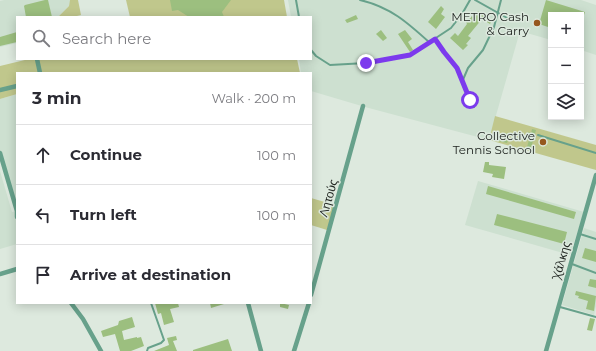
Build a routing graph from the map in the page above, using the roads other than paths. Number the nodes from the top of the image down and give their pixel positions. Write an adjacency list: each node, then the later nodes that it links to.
1 (296, 0): 7 (lane)
2 (360, 0): 10 (lane)
3 (470, 0): 9 (lane)
4 (475, 0): 6 (lane)
5 (501, 0): 6 (lane)
6 (497, 12): 8 (lane); 14 (lane)
7 (299, 16)
8 (510, 19)
9 (435, 39): 10 (lane); 14 (lane)
10 (430, 42): 11 (lane)
11 (312, 51)
12 (37, 60): 13 (street)
13 (40, 72)
14 (462, 82): 18 (lane)
15 (16, 86): 16 (street)
16 (0, 90)
17 (363, 106): 30 (street, Λητούς)
18 (474, 107)
19 (538, 135): 20 (lane)
20 (596, 153)
21 (1, 157): 23 (street)
22 (596, 174): 24 (street, Χάλκης)
23 (16, 208)
24 (579, 234): 25 (lane); 26 (street, Χάλκης)
25 (596, 239)
26 (571, 264): 28 (lane); 35 (street, Χάλκης)
27 (16, 269): 29 (street)
28 (596, 273)
29 (0, 274)
30 (312, 291)
31 (71, 304): 37 (street)
32 (151, 304): 38 (lane)
33 (248, 304): 39 (street)
34 (309, 304): 40 (street)
35 (559, 307): 36 (lane); 41 (street, Χάλκης)
36 (596, 317)
37 (101, 351)
38 (147, 351)
39 (260, 351)
40 (294, 351)
41 (546, 351)

